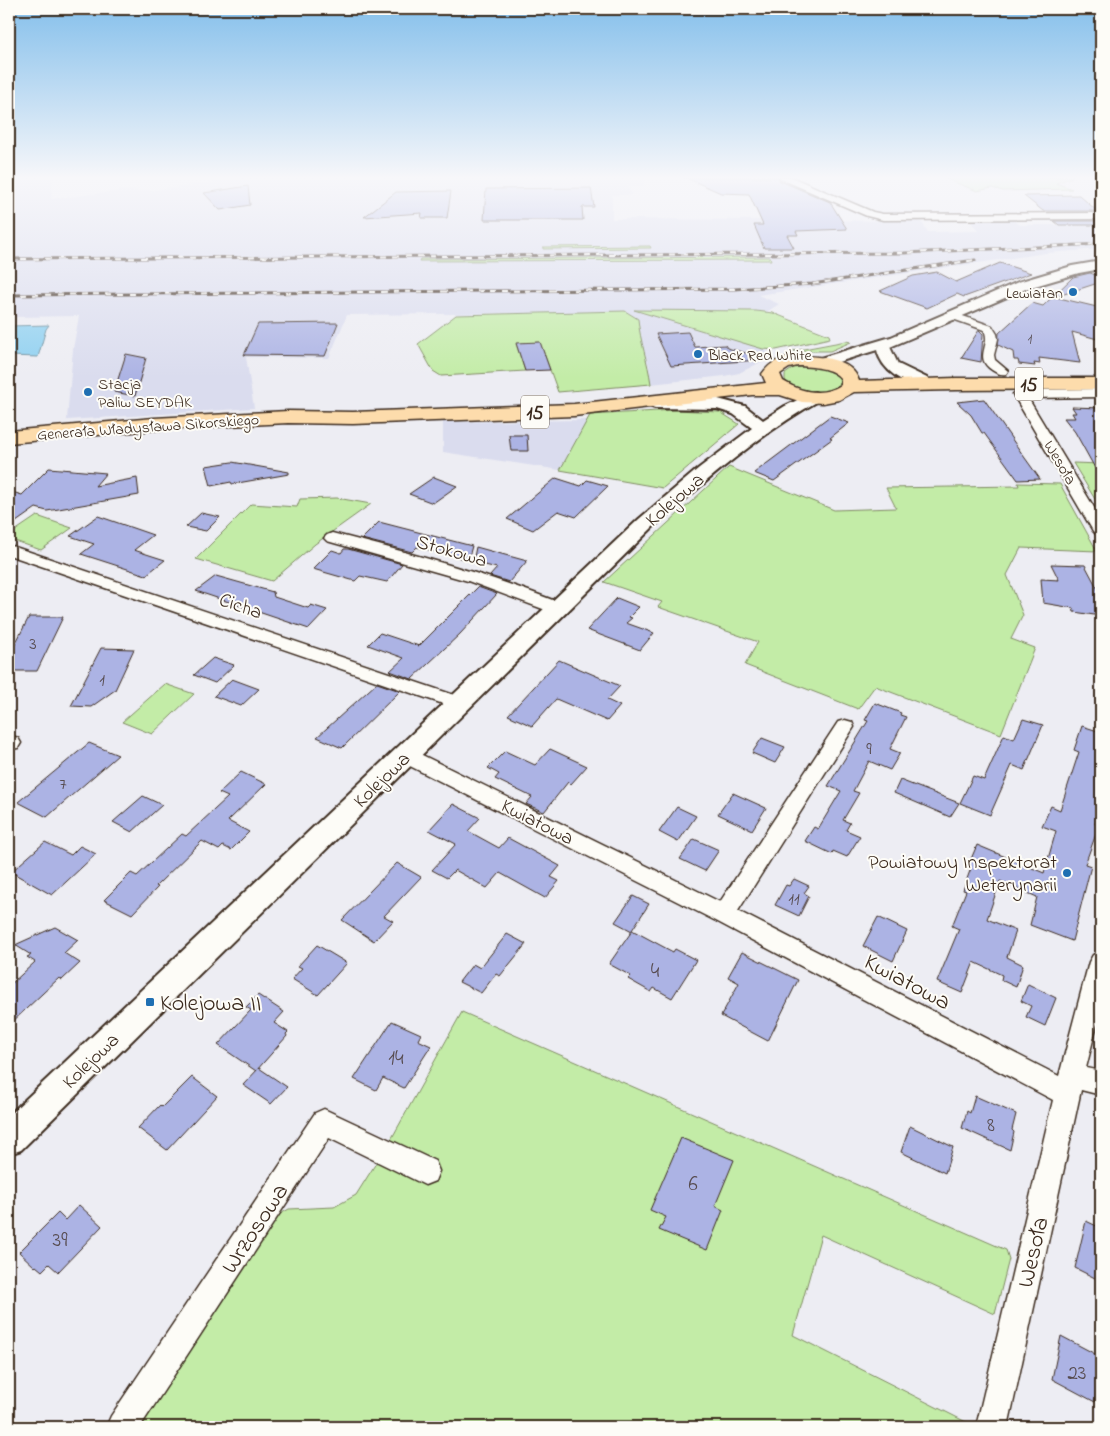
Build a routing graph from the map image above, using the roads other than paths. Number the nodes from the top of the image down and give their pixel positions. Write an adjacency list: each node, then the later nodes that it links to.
1 (1101, 265): 2 (street)
2 (956, 317): 3 (street); 4 (street); 5 (street)
3 (885, 350): 5 (street); 6 (street)
4 (1002, 371)
5 (840, 373): 6 (main road, 15); 7 (main road, 15); 9 (main road, 15); 11 (main road, 15)
6 (922, 381): 7 (main road, 15)
7 (956, 384): 8 (main road, 15)
8 (1101, 384)
9 (779, 385): 11 (main road, 15); 12 (main road, Generała Władysława Sikorskiego / 15); 13 (main road, Generała Władysława Sikorskiego / 15); 14 (street, Kolejowa)
10 (1101, 393): 16 (street, Wesoła)
11 (814, 397): 14 (street, Kolejowa)
12 (633, 403): 13 (main road, Generała Władysława Sikorskiego / 15); 14 (street)
13 (288, 417): 15 (main road, Generała Władysława Sikorskiego / 15)
14 (762, 428): 19 (street, Kolejowa)
15 (9, 436)
16 (1101, 531)
17 (332, 538): 19 (street, Stokowa)
18 (9, 550): 20 (street, Cicha)
19 (557, 608): 20 (street, Kolejowa)
20 (458, 703): 22 (street, Kolejowa)
21 (845, 727): 23 (street)
22 (406, 755): 23 (street, Kwiatowa); 27 (street, Kolejowa)
23 (724, 914): 26 (street, Kwiatowa)
24 (1101, 962): 26 (street, Wesoła)
25 (1101, 1082): 26 (street)
26 (1069, 1085): 30 (street, Wesoła)
27 (9, 1138)
28 (425, 1171): 29 (street, Wrzosowa)
29 (122, 1427)
30 (992, 1427)

